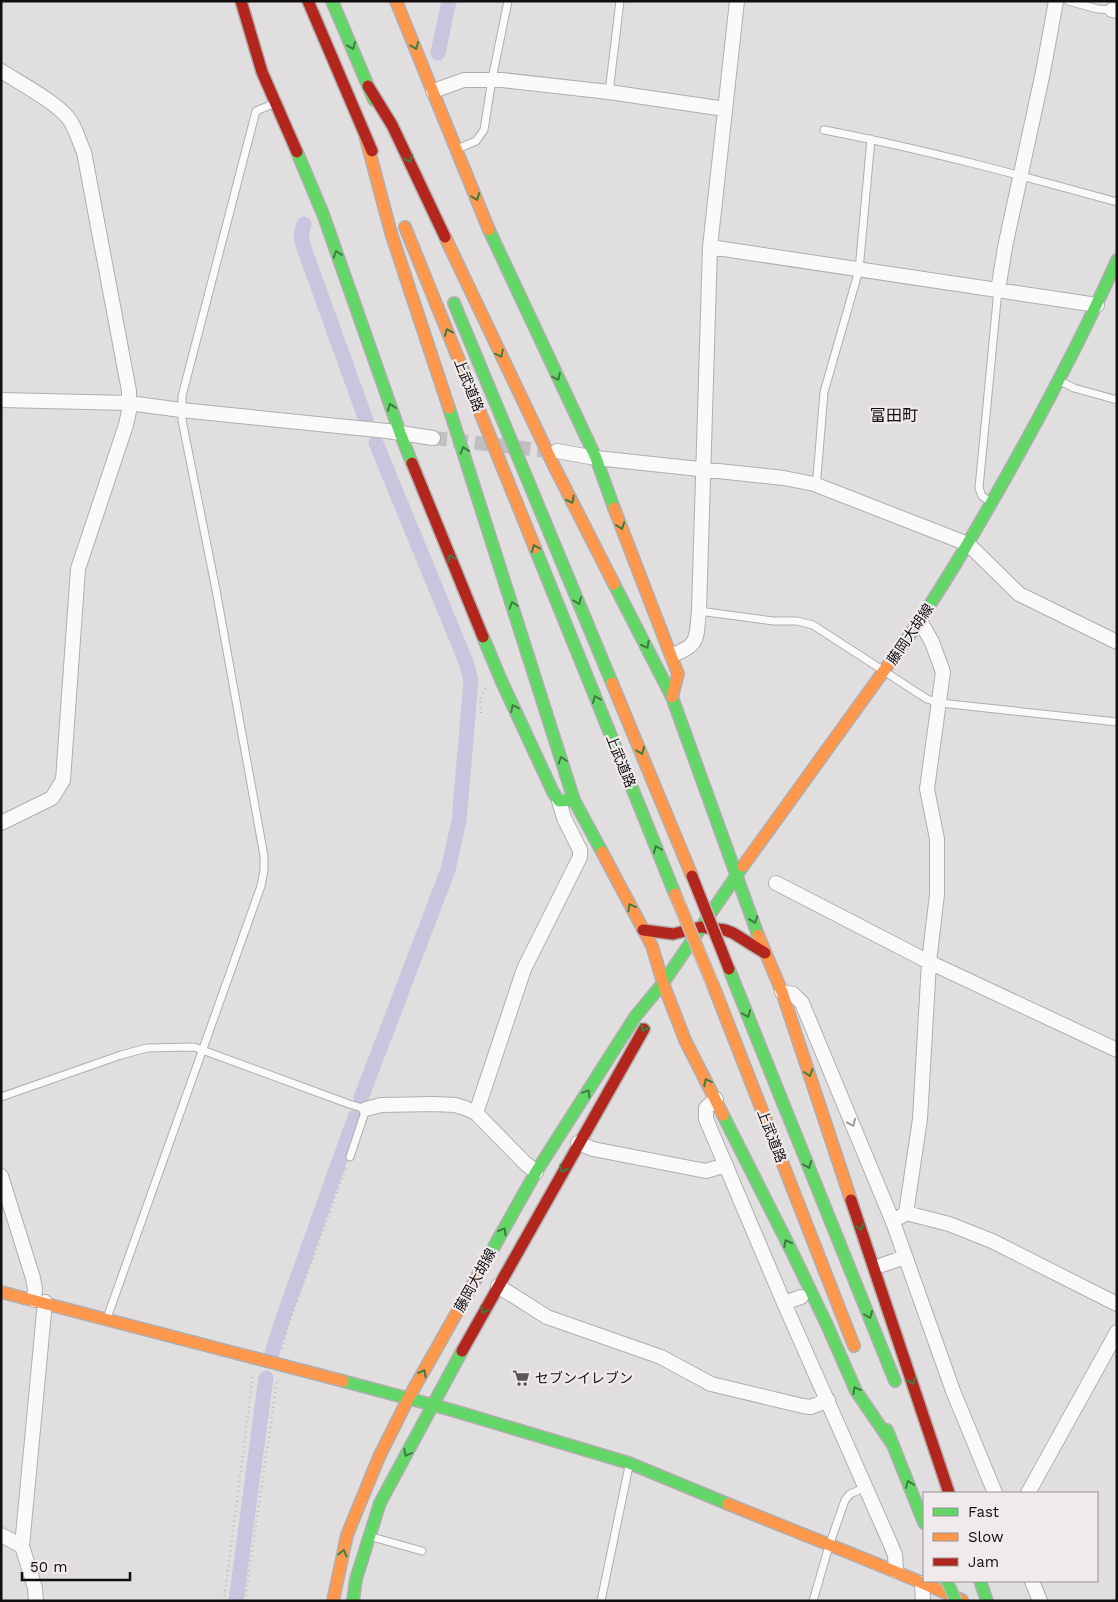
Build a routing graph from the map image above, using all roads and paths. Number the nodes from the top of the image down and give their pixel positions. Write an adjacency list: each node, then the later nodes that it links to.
1 (241, 1): 16 (main road)
2 (308, 1): 19 (main road)
3 (332, 1): 13 (main road, one-way to 13)
4 (396, 1): 14 (main road, one-way to 14)
5 (508, 1): 12 (lane)
6 (620, 1): 15 (lane)
7 (736, 1): 17 (street)
8 (1056, 1): 22 (street)
9 (1068, 1): 10 (lane)
10 (1114, 10)
11 (1, 71): 36 (street)
12 (492, 79): 14 (street); 15 (street); 21 (lane)
13 (368, 86): 23 (main road); 52 (main road, one-way to 52)
14 (433, 91): 21 (main road)
15 (609, 92): 17 (street)
16 (276, 102): 37 (lane); 38 (main road, one-way to 16)
17 (725, 109): 27 (street)
18 (824, 130): 20 (lane)
19 (366, 135): 25 (main road); 56 (main road, one-way to 19)
20 (871, 139): 22 (lane); 29 (lane)
21 (457, 149): 41 (main road, one-way to 41)
22 (1021, 175): 24 (lane); 30 (street)
23 (405, 179)
24 (1117, 202)
25 (394, 203)
26 (402, 220): 90 (main road, 上武道路, one-way to 26, bridge)
27 (710, 247): 29 (street); 42 (street)
28 (1117, 260): 32 (main road, 藤岡大胡線)
29 (859, 270): 30 (street); 43 (lane)
30 (998, 290): 32 (street); 44 (lane)
31 (449, 291): 92 (main road, 上武道路, one-way to 92, bridge)
32 (1097, 304): 33 (main road, 藤岡大胡線)
33 (1059, 381): 35 (lane); 44 (main road, 藤岡大胡線)
34 (1, 400): 36 (street)
35 (1117, 400)
36 (129, 403): 37 (street); 58 (street)
37 (181, 410): 38 (street); 67 (lane)
38 (400, 433): 39 (street); 51 (main road, one-way to 38)
39 (433, 438)
40 (557, 451): 41 (street)
41 (596, 458): 42 (street); 49 (main road, one-way to 49)
42 (703, 469): 43 (street); 46 (street)
43 (814, 484): 45 (street)
44 (992, 503): 45 (main road, 藤岡大胡線)
45 (968, 544): 47 (main road, 藤岡大胡線); 48 (street)
46 (699, 611): 49 (street); 50 (lane)
47 (920, 621): 50 (main road, 藤岡大胡線); 53 (street)
48 (1117, 642)
49 (672, 655): 52 (main road)
50 (885, 672): 53 (lane); 59 (main road, 藤岡大胡線)
51 (501, 680): 54 (path); 57 (main road, one-way to 51)
52 (672, 697): 59 (main road)
53 (940, 703): 55 (lane); 64 (street)
54 (481, 713)
55 (1117, 722)
56 (574, 800): 57 (main road); 62 (main road, one-way to 56)
57 (559, 801): 72 (street)
58 (1, 823)
59 (737, 874): 61 (main road, 藤岡大胡線); 63 (main road, one-way to 63)
60 (776, 883): 64 (street)
61 (701, 927): 62 (main road); 63 (main road); 65 (main road, 藤岡大胡線)
62 (643, 930): 65 (main road)
63 (766, 953): 66 (main road)
64 (928, 962): 68 (street); 78 (street)
65 (663, 983): 70 (main road, one-way to 65); 73 (main road, 藤岡大胡線, one-way to 73); 76 (main road, 藤岡大胡線, one-way to 65)
66 (782, 992): 79 (street, one-way to 79); 102 (main road, one-way to 102)
67 (203, 1050): 69 (lane); 71 (lane); 88 (lane)
68 (1117, 1050)
69 (1, 1097)
70 (716, 1099): 75 (street); 98 (main road, one-way to 70)
71 (366, 1109): 72 (street); 74 (lane)
72 (476, 1114): 76 (street)
73 (578, 1143): 75 (street); 82 (main road, 藤岡大胡線, one-way to 82)
74 (350, 1157)
75 (726, 1164): 86 (street)
76 (536, 1172): 93 (main road, 藤岡大胡線, one-way to 76)
77 (1, 1176): 85 (street)
78 (906, 1213): 79 (street); 87 (street)
79 (893, 1222): 80 (street)
80 (905, 1257): 81 (street); 103 (street)
81 (882, 1265)
82 (498, 1286): 94 (street); 96 (main road, 藤岡大胡線, one-way to 96)
83 (1, 1292): 85 (main road)
84 (801, 1297): 86 (street)
85 (40, 1301): 88 (main road); 108 (street)
86 (784, 1303): 94 (street)
87 (1117, 1304)
88 (106, 1318): 91 (main road)
89 (1117, 1332): 104 (street)
90 (858, 1355)
91 (258, 1358): 93 (main road); 117 (path)
92 (898, 1389)
93 (408, 1399): 96 (main road); 118 (main road, 藤岡大胡線, one-way to 93)
94 (828, 1400): 100 (street)
95 (875, 1400): 98 (main road)
96 (432, 1405): 99 (main road); 107 (main road, 藤岡大胡線, one-way to 107)
97 (920, 1443): 101 (main road)
98 (893, 1445): 105 (main road, one-way to 98)
99 (630, 1463): 109 (main road); 120 (lane)
100 (866, 1487): 109 (lane); 111 (street)
101 (943, 1492)
102 (949, 1492)
103 (995, 1492)
104 (1029, 1492)
105 (923, 1521)
106 (1, 1535): 108 (street)
107 (369, 1536): 110 (lane); 119 (main road, 藤岡大胡線)
108 (22, 1546): 116 (street)
109 (829, 1546): 111 (main road); 121 (lane)
110 (422, 1551)
111 (896, 1571): 114 (main road)
112 (947, 1582): 123 (main road, bridge)
113 (1032, 1582): 126 (street)
114 (922, 1584): 122 (street); 124 (main road)
115 (981, 1585): 125 (main road)
116 (36, 1601)
117 (224, 1601)
118 (333, 1601)
119 (353, 1601)
120 (601, 1601)
121 (814, 1601)
122 (923, 1601)
123 (956, 1601)
124 (964, 1601)
125 (987, 1601)
126 (1040, 1601)

